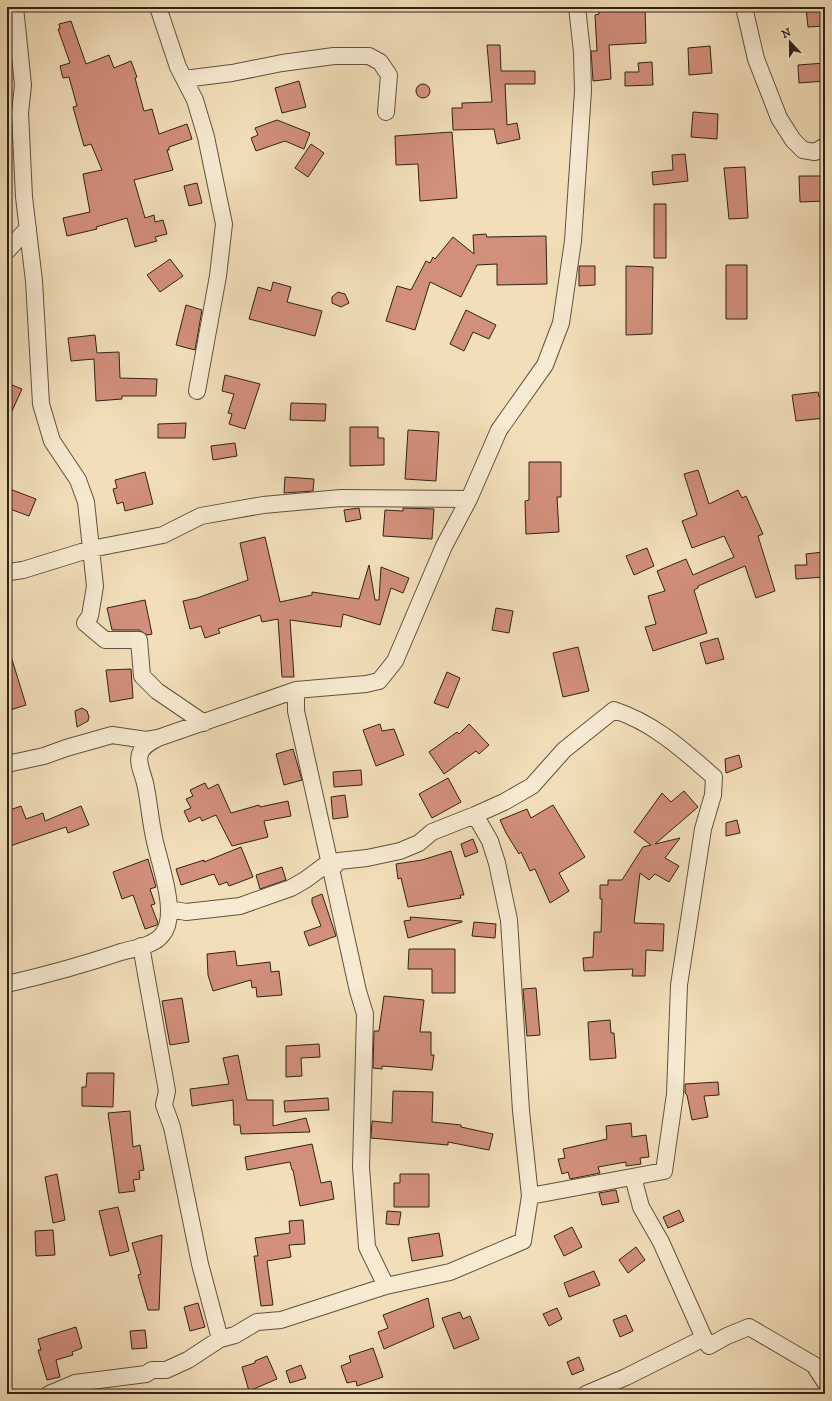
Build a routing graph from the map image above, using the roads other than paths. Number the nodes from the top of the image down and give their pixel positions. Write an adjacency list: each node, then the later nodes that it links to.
1 (15, 7): 8 (street)
2 (158, 7): 5 (street)
3 (578, 7): 12 (street)
4 (744, 7): 7 (street)
5 (184, 79): 6 (street); 11 (street)
6 (386, 112)
7 (825, 146)
8 (28, 228): 9 (street); 10 (street)
9 (9, 250): 10 (street)
10 (31, 256): 13 (street)
11 (197, 391)
12 (469, 499): 13 (street); 15 (street)
13 (91, 549): 14 (street); 16 (street)
14 (7, 570)
15 (296, 690): 16 (street); 20 (street)
16 (204, 723): 17 (street)
17 (158, 738): 18 (street); 21 (street)
18 (7, 764)
19 (475, 815): 20 (street); 24 (street); 25 (street)
20 (331, 870): 21 (street); 26 (street)
21 (169, 909): 22 (street)
22 (141, 946): 23 (street); 28 (street)
23 (7, 984)
24 (633, 1177): 25 (street); 27 (street)
25 (530, 1196): 26 (street)
26 (386, 1286): 28 (street)
27 (704, 1338): 29 (street); 31 (street)
28 (220, 1339): 30 (street)
29 (825, 1382)
30 (49, 1394)
31 (586, 1394)

